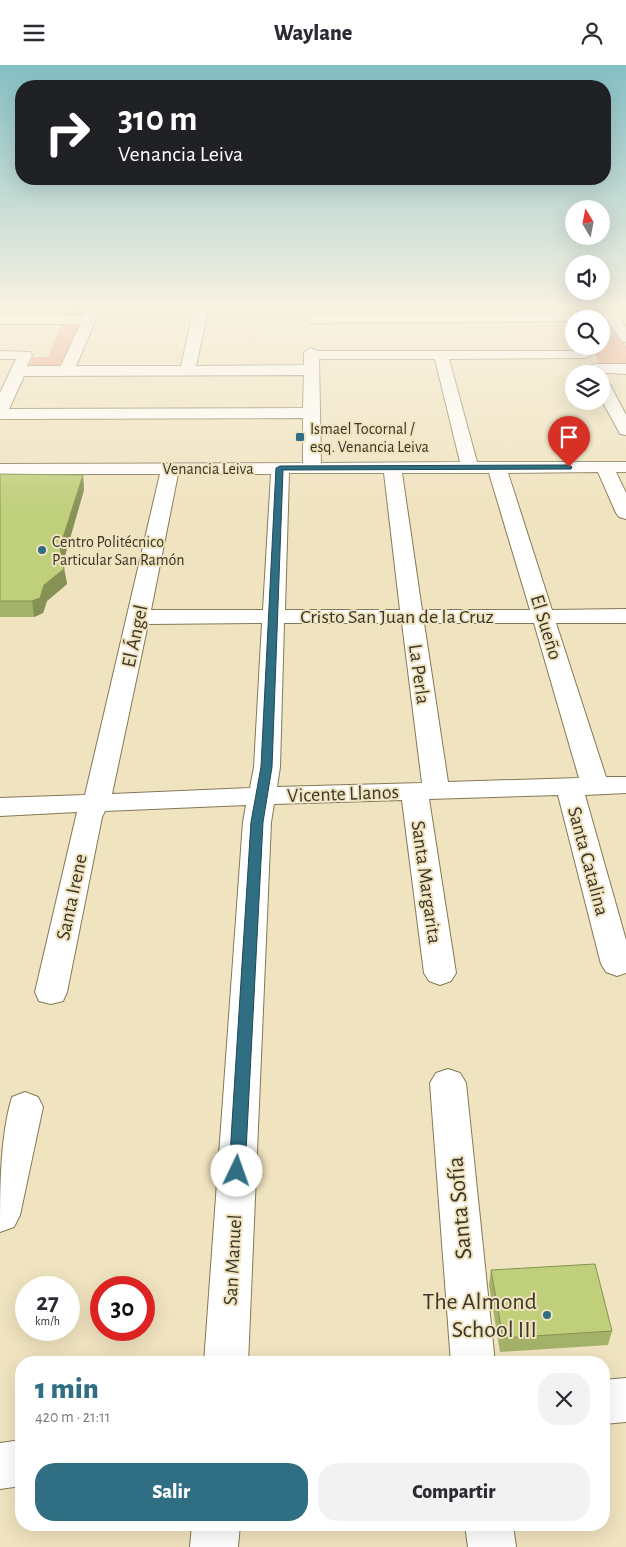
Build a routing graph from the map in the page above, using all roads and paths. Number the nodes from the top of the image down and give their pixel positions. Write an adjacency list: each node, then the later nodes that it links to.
1 (17, 374): 5 (street)
2 (311, 374): 7 (street)
3 (446, 374): 14 (street)
4 (610, 395): 6 (street)
5 (0, 412): 7 (street)
6 (621, 412): 8 (street)
7 (312, 413): 12 (street)
8 (626, 430)
9 (604, 467): 10 (street, Venancia Leiva); 15 (street, Venancia Leiva); 18 (street)
10 (626, 467)
11 (280, 468): 12 (street, Venancia Leiva); 17 (street, Venancia Leiva); 23 (street, San Manuel)
12 (312, 468): 13 (street, Venancia Leiva)
13 (392, 468): 14 (street, Venancia Leiva); 19 (street, La Perla)
14 (470, 468): 15 (street, Venancia Leiva)
15 (497, 468): 20 (street, El Sueño)
16 (0, 469): 17 (street, Venancia Leiva)
17 (170, 469): 22 (street, El Ángel)
18 (626, 513)
19 (413, 616): 20 (street, Cristo San Juan de la Cruz); 23 (street, Cristo San Juan de la Cruz); 26 (street, La Perla)
20 (543, 616): 21 (street, Cristo San Juan de la Cruz); 25 (street, El Sueño)
21 (626, 616)
22 (138, 617): 23 (street, Cristo San Juan de la Cruz); 28 (street, El Ángel)
23 (273, 617): 27 (street, San Manuel)
24 (626, 785): 25 (street, Vicente Llanos)
25 (582, 786): 26 (street, Vicente Llanos); 30 (street, Santa Catalina)
26 (425, 791): 27 (street, Vicente Llanos); 31 (street, Santa Margarita)
27 (263, 796): 28 (street, Vicente Llanos); 36 (street, San Manuel)
28 (96, 803): 29 (street, Vicente Llanos); 32 (street, Santa Irene)
29 (0, 807)
30 (617, 964)
31 (440, 973)
32 (51, 991)
33 (448, 1083): 37 (street, Santa Sofía)
34 (24, 1107): 35 (street)
35 (0, 1215)
36 (226, 1356)
37 (472, 1356)
38 (626, 1399): 39 (street)
39 (610, 1401)
40 (15, 1464): 41 (street)
41 (0, 1465)
42 (215, 1531): 44 (street)
43 (490, 1531): 45 (street)
44 (214, 1547)
45 (492, 1547)

